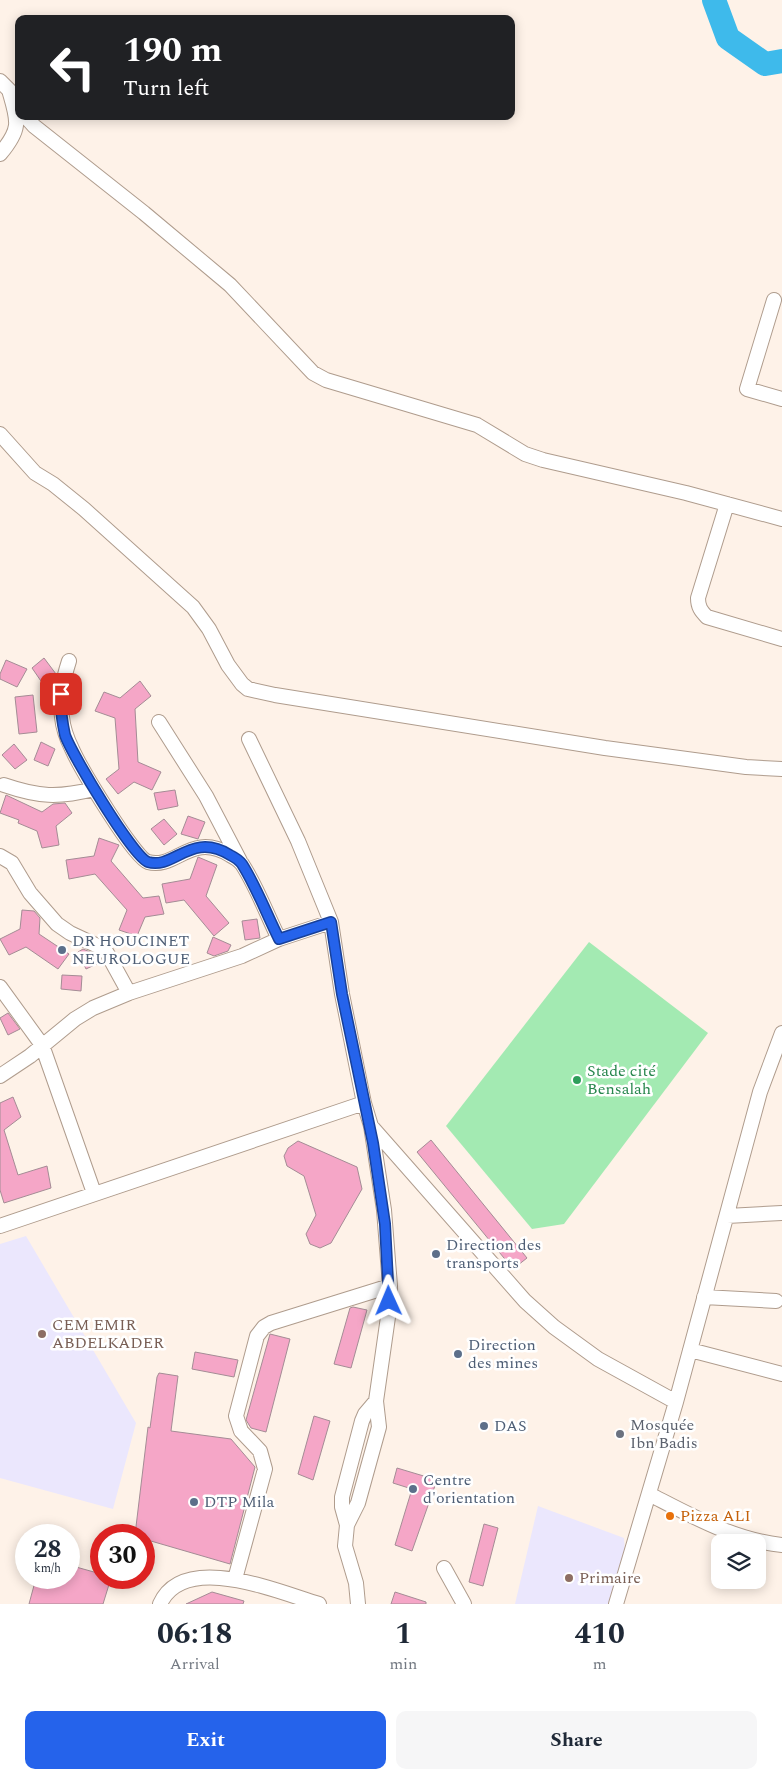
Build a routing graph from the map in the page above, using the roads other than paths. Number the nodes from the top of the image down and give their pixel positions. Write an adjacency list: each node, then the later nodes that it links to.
1 (5, 85): 2 (street); 3 (street)
2 (15, 101)
3 (15, 112)
4 (17, 120): 6 (street)
5 (29, 120): 10 (street)
6 (0, 154)
7 (774, 300): 8 (street)
8 (782, 399)
9 (0, 434): 16 (street)
10 (727, 504): 11 (street); 12 (street)
11 (782, 519)
12 (782, 639)
13 (69, 661): 18 (street)
14 (159, 722): 20 (street)
15 (250, 739): 21 (street)
16 (782, 769)
17 (4, 785): 18 (street)
18 (94, 789): 20 (street)
19 (0, 856): 24 (street)
20 (241, 862): 22 (street)
21 (331, 922): 22 (street); 28 (street)
22 (279, 939): 24 (street)
23 (0, 988): 26 (street)
24 (130, 994): 26 (street)
25 (782, 1032): 32 (street)
26 (42, 1045): 27 (street); 30 (street)
27 (0, 1076)
28 (364, 1103): 29 (street); 30 (street)
29 (371, 1126): 34 (street); 40 (street)
30 (94, 1193): 33 (street)
31 (782, 1213): 32 (street)
32 (727, 1216): 35 (street)
33 (0, 1226)
34 (390, 1286): 39 (street); 45 (street)
35 (704, 1297): 36 (street); 37 (street)
36 (776, 1302)
37 (690, 1350): 38 (street); 40 (street)
38 (782, 1374)
39 (376, 1401): 42 (street); 42 (street)
40 (676, 1402): 41 (street)
41 (649, 1494): 43 (street); 50 (street)
42 (347, 1525): 48 (street)
43 (782, 1544)
44 (444, 1568): 49 (street)
45 (234, 1579): 46 (street); 47 (street)
46 (160, 1604)
47 (319, 1604)
48 (358, 1604)
49 (464, 1604)
50 (616, 1604)

